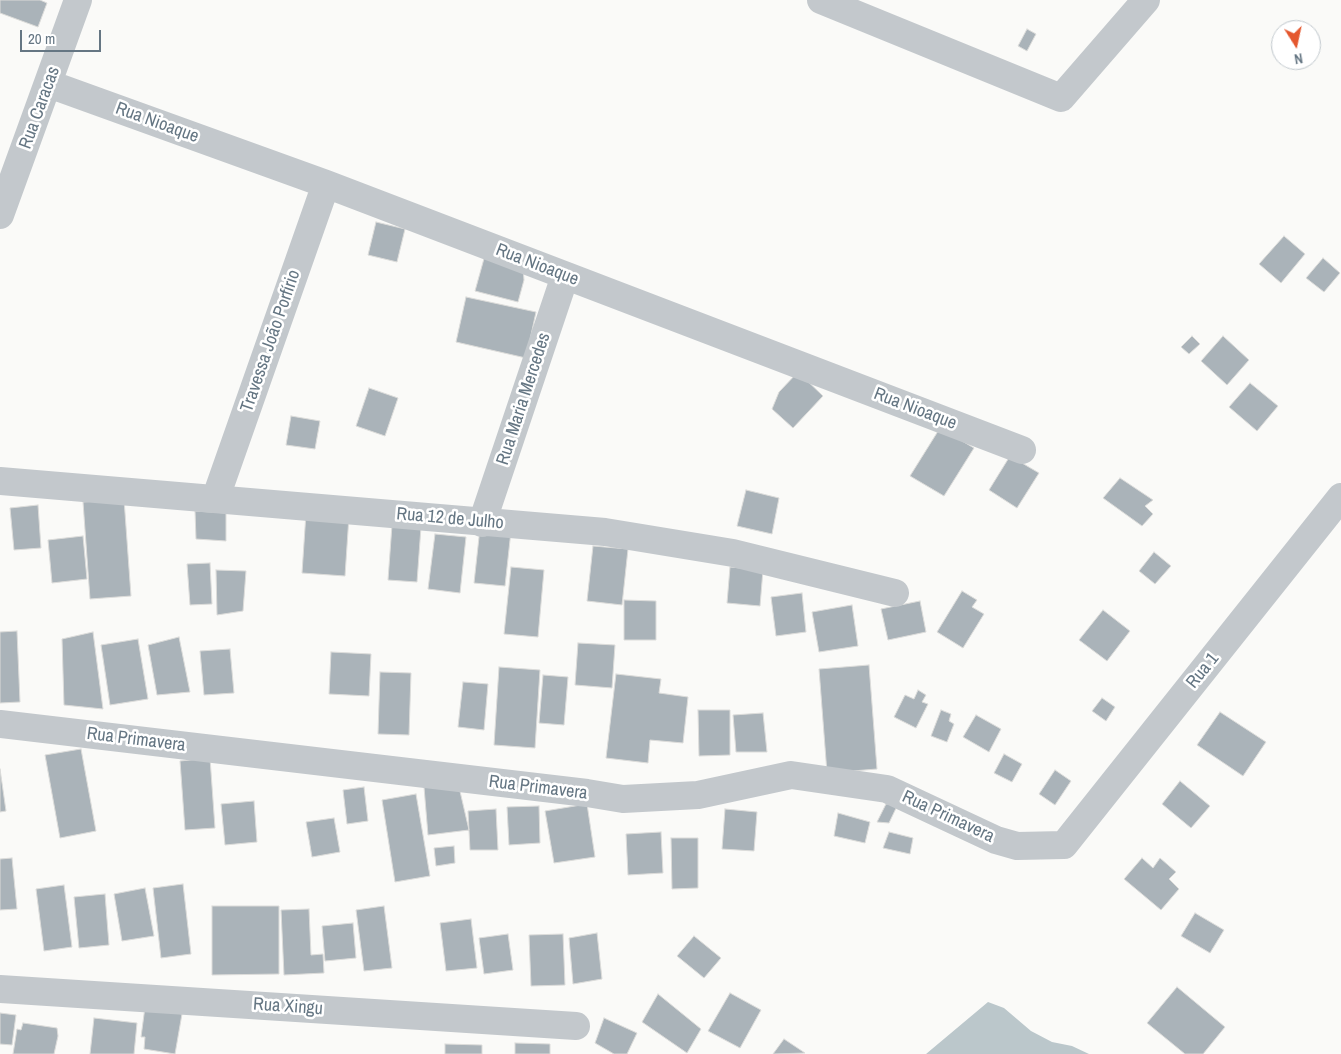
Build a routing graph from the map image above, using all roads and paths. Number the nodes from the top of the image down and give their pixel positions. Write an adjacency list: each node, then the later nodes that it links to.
1 (78, 0): 4 (street, Rua Caracas)
2 (1146, 0): 3 (street)
3 (838, 3)
4 (49, 84): 5 (street, Rua Nioaque); 6 (street, Rua Caracas)
5 (326, 184): 7 (street, Rua Nioaque); 11 (street, Travessa João Porfírio)
6 (0, 215)
7 (565, 276): 8 (street, Rua Nioaque); 12 (street, Rua Maria Mercedes)
8 (1022, 450)
9 (0, 481): 11 (street, Rua 12 de Julho)
10 (1341, 497): 15 (street, Rua 1)
11 (216, 498): 12 (street, Rua 12 de Julho)
12 (482, 522): 13 (street, Rua 12 de Julho)
13 (895, 594)
14 (0, 724): 15 (street, Rua Primavera)
15 (1064, 845)
16 (0, 989): 17 (street, Rua Xingu)
17 (576, 1026)

